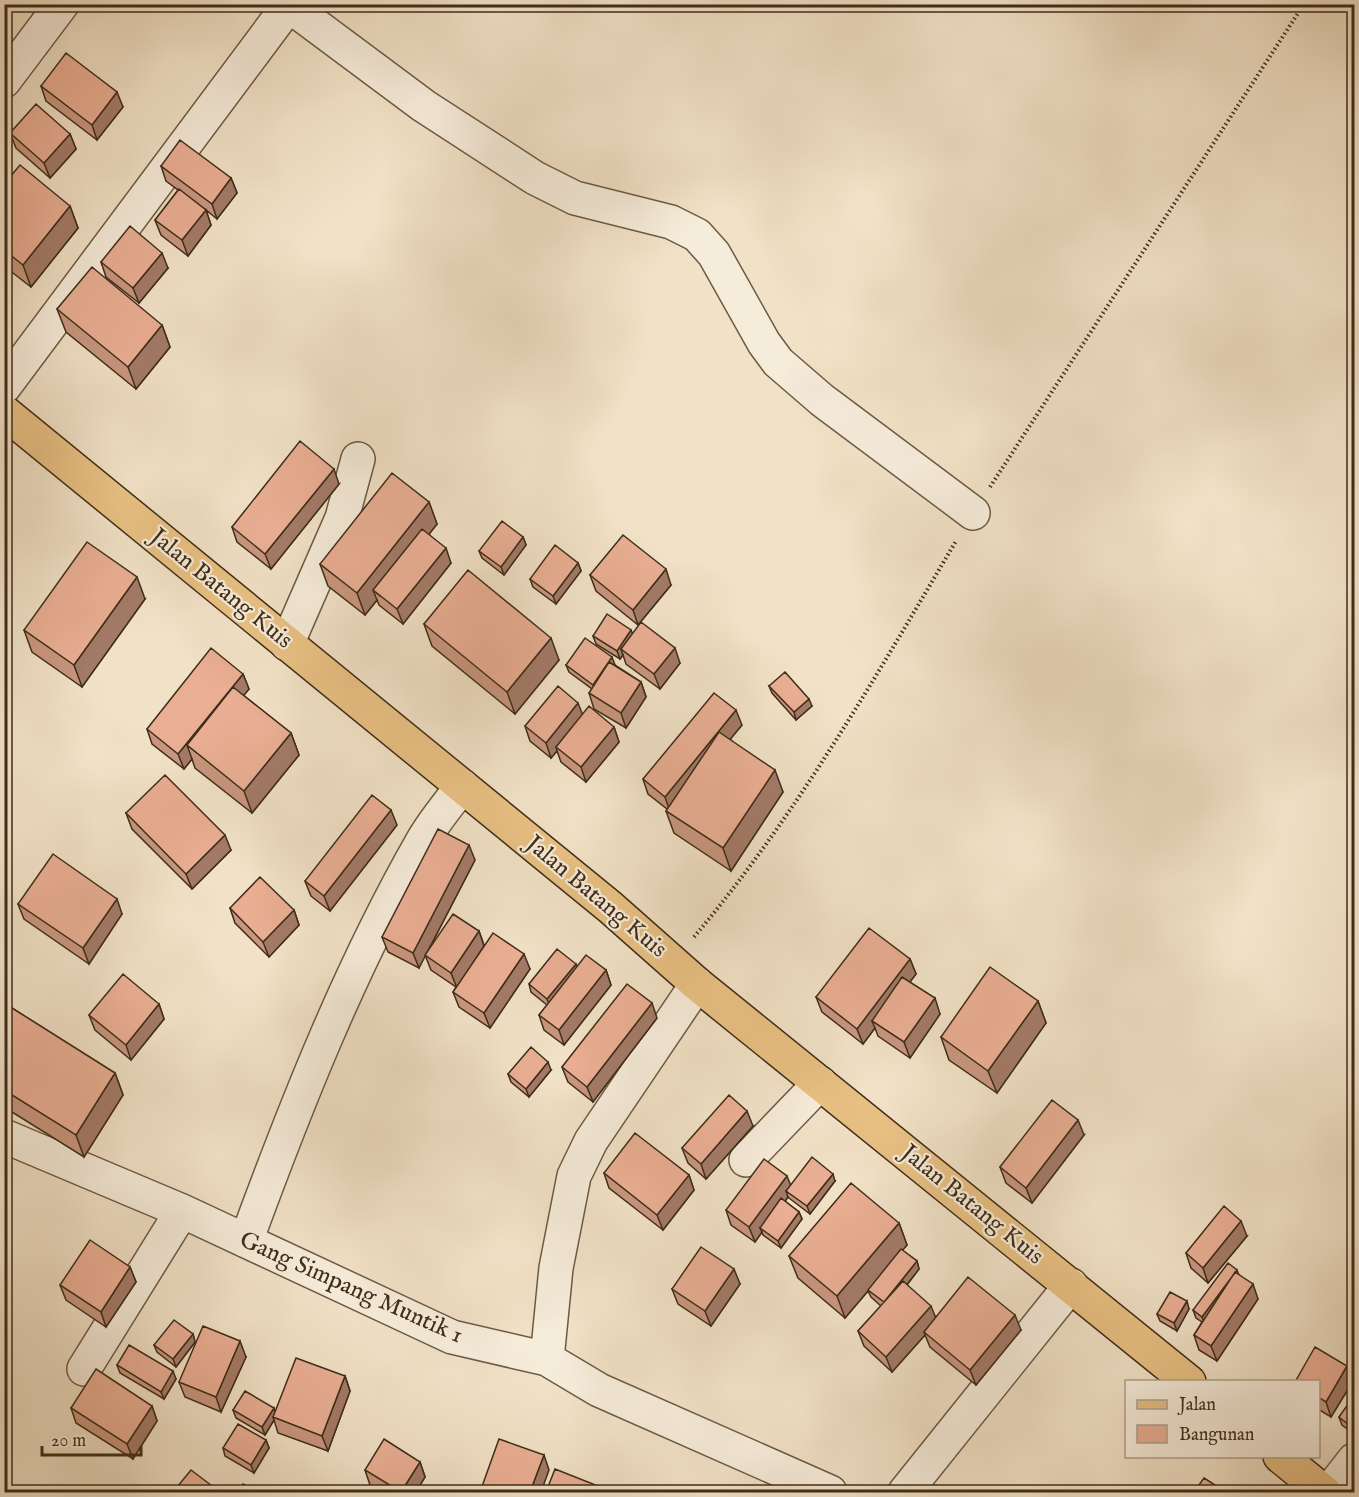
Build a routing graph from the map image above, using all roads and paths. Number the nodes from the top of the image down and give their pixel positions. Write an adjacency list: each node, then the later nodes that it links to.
1 (62, 4): 4 (street)
2 (1304, 4): 8 (path)
3 (288, 5): 5 (street); 8 (street)
4 (4, 81)
5 (4, 387)
6 (4, 412): 9 (main road, Jalan Batang Kuis)
7 (358, 459): 9 (street)
8 (973, 513): 11 (path)
9 (287, 644): 10 (main road, Jalan Batang Kuis)
10 (462, 786): 11 (main road, Jalan Batang Kuis); 16 (street)
11 (685, 972): 12 (main road, Jalan Batang Kuis); 18 (street)
12 (820, 1083): 14 (street); 17 (main road, Jalan Batang Kuis)
13 (4, 1136): 15 (street, Gang Simpang Muntik 1)
14 (746, 1160)
15 (182, 1211): 16 (street, Gang Simpang Muntik 1); 19 (street)
16 (246, 1241): 18 (street, Gang Simpang Muntik 1)
17 (1071, 1285): 20 (main road, Jalan Batang Kuis); 24 (street)
18 (547, 1359): 23 (street, Gang Simpang Muntik 1)
19 (84, 1370)
20 (1187, 1380)
21 (1282, 1458): 25 (main road)
22 (1354, 1460): 26 (street)
23 (830, 1492)
24 (905, 1492)
25 (1324, 1492)
26 (1329, 1492)

